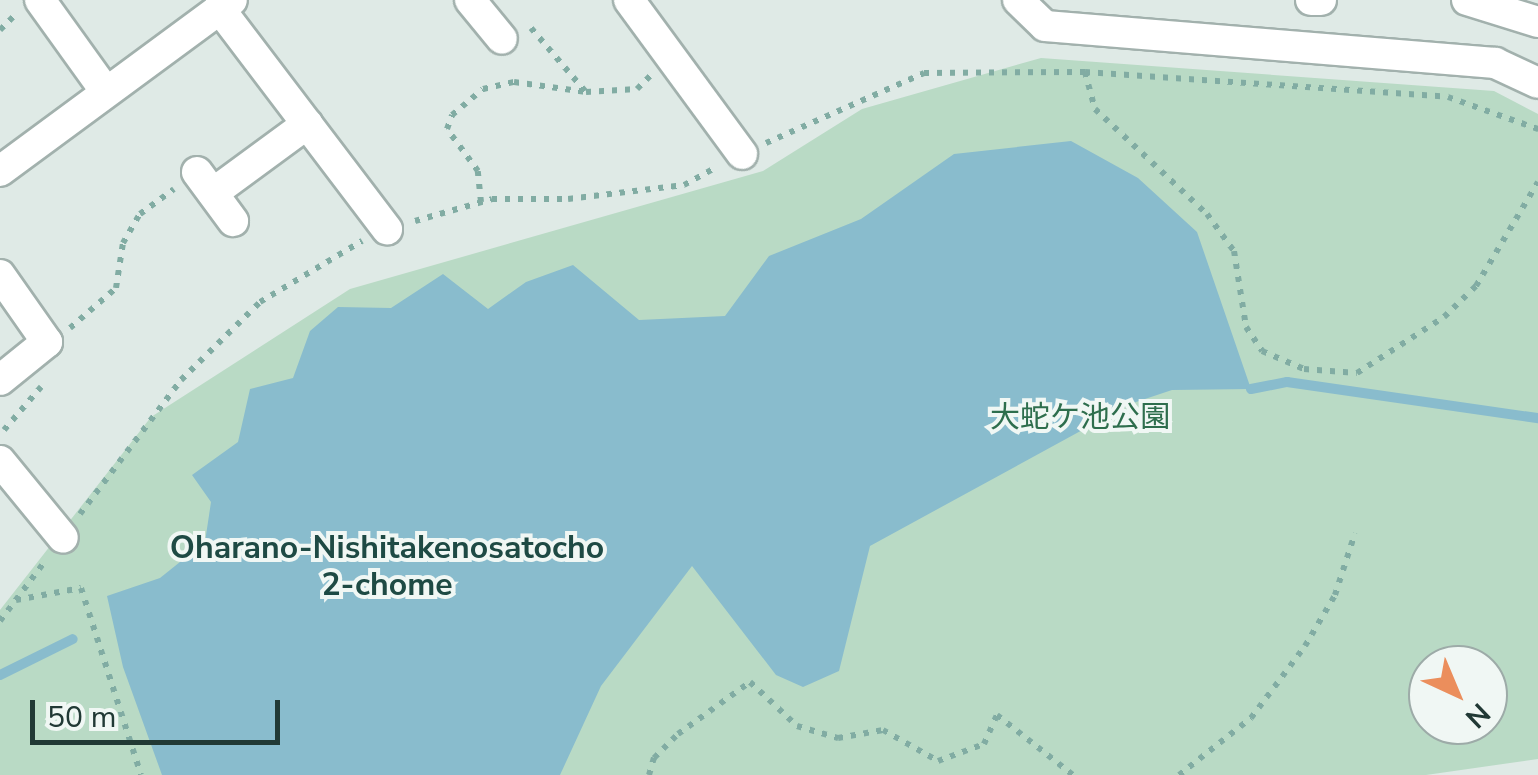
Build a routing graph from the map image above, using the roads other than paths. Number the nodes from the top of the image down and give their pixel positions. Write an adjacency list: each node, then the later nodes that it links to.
1 (40, 0): 12 (street)
2 (470, 0): 10 (street)
3 (629, 0): 14 (street)
4 (1018, 0): 11 (street)
5 (1311, 0): 6 (street)
6 (1321, 0)
7 (1467, 0): 9 (street)
8 (225, 4): 12 (street); 13 (street)
9 (1538, 22)
10 (502, 39)
11 (1538, 83)
12 (106, 92): 15 (street)
13 (307, 124): 16 (street); 17 (street)
14 (742, 154)
15 (5, 159)
16 (233, 222)
17 (387, 229)
18 (0, 275): 19 (street)
19 (0, 380)
20 (0, 461): 21 (street)
21 (62, 538)

